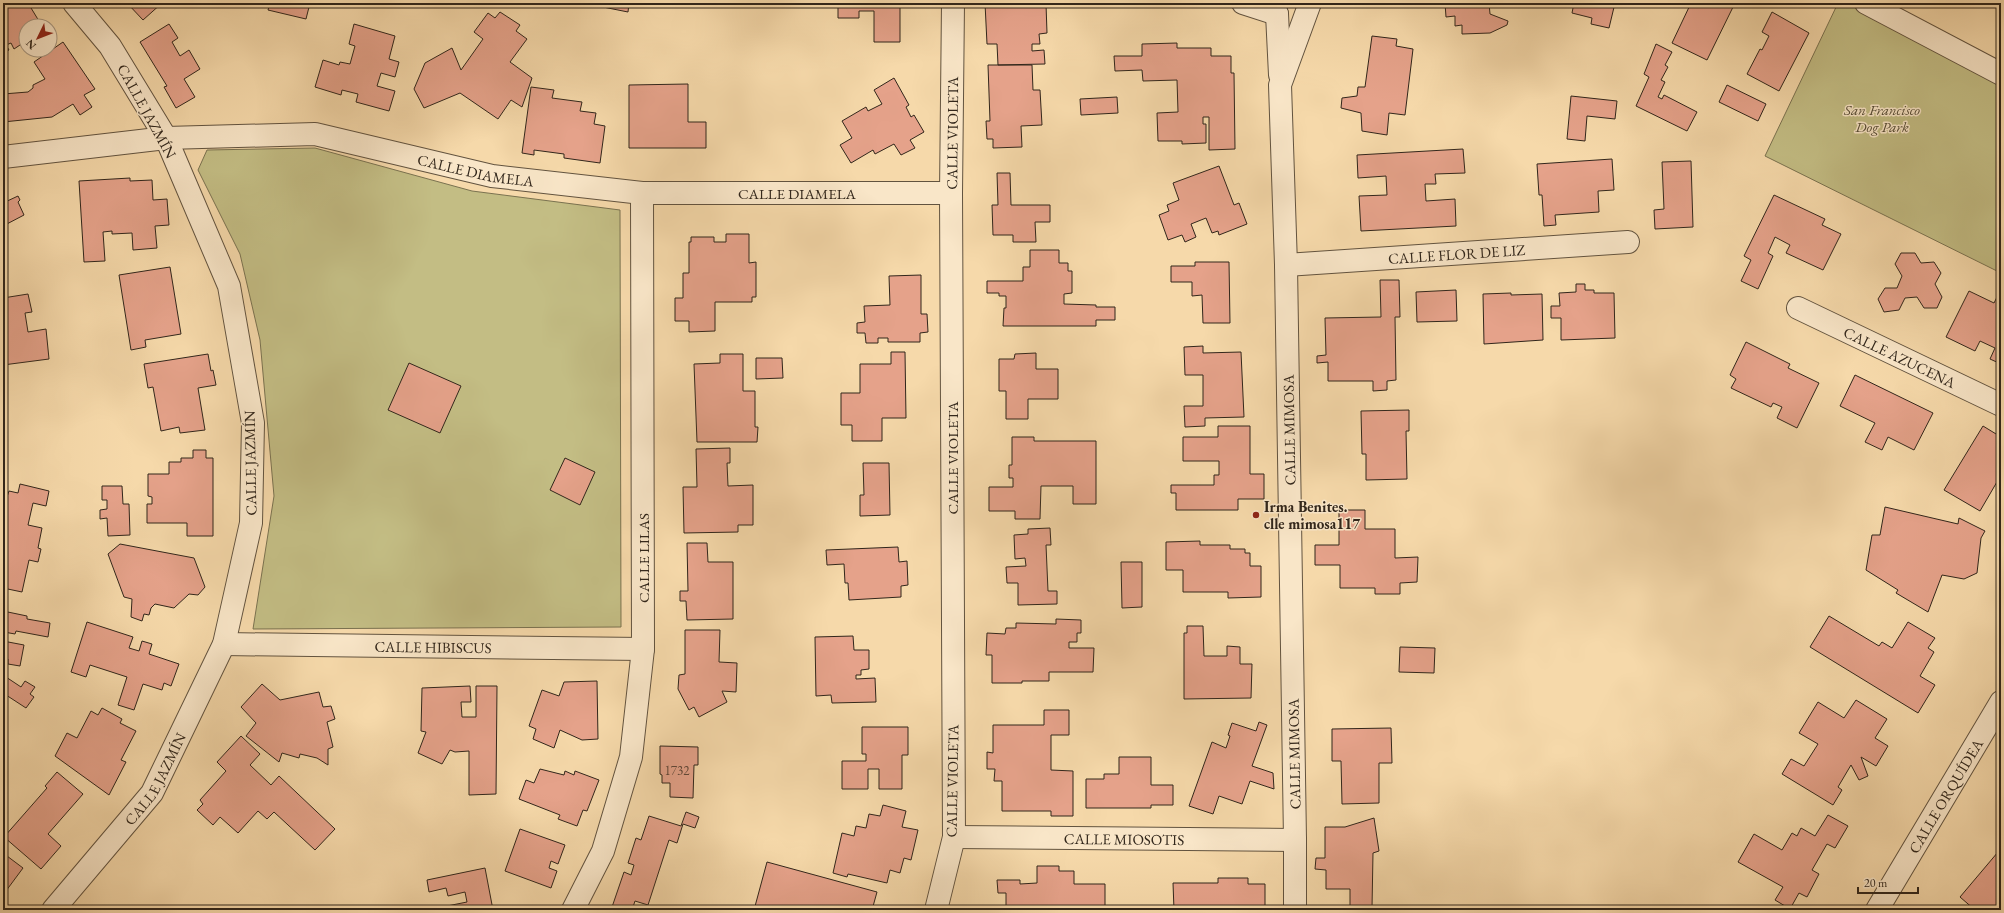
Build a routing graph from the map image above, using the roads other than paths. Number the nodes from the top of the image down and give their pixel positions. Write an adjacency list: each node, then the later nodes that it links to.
1 (74, 3): 9 (street, CALLE JAZMÍN)
2 (953, 3): 11 (street, CALLE VIOLETA)
3 (1243, 3): 6 (street)
4 (1310, 3): 8 (street, CALLE MIMOSA)
5 (1866, 3): 7 (street)
6 (1284, 9): 8 (street)
7 (2001, 74)
8 (1280, 85): 14 (street, CALLE MIMOSA)
9 (166, 138): 10 (street, CALLE DIAMELA); 12 (street, CALLE DIAMELA); 17 (street, CALLE JAZMÍN)
10 (3, 157)
11 (951, 193): 12 (street, CALLE DIAMELA); 20 (street, CALLE VIOLETA)
12 (642, 194): 18 (street, CALLE LILAS)
13 (1628, 242): 14 (street, CALLE FLOR DE LIZ)
14 (1286, 265): 21 (street, CALLE MIMOSA)
15 (1798, 308): 16 (street, CALLE AZUCENA)
16 (2001, 405)
17 (224, 644): 18 (street, CALLE HIBISCUS); 22 (street, CALLE JAZMÍN)
18 (643, 649): 23 (street, CALLE LILAS)
19 (2001, 702): 26 (street, CALLE ORQUÍDEA)
20 (954, 837): 21 (street, CALLE MIOSOTIS); 24 (street, CALLE VIOLETA)
21 (1295, 840): 25 (street, CALLE MIMOSA)
22 (53, 910)
23 (573, 910)
24 (936, 910)
25 (1295, 910)
26 (1876, 910)

